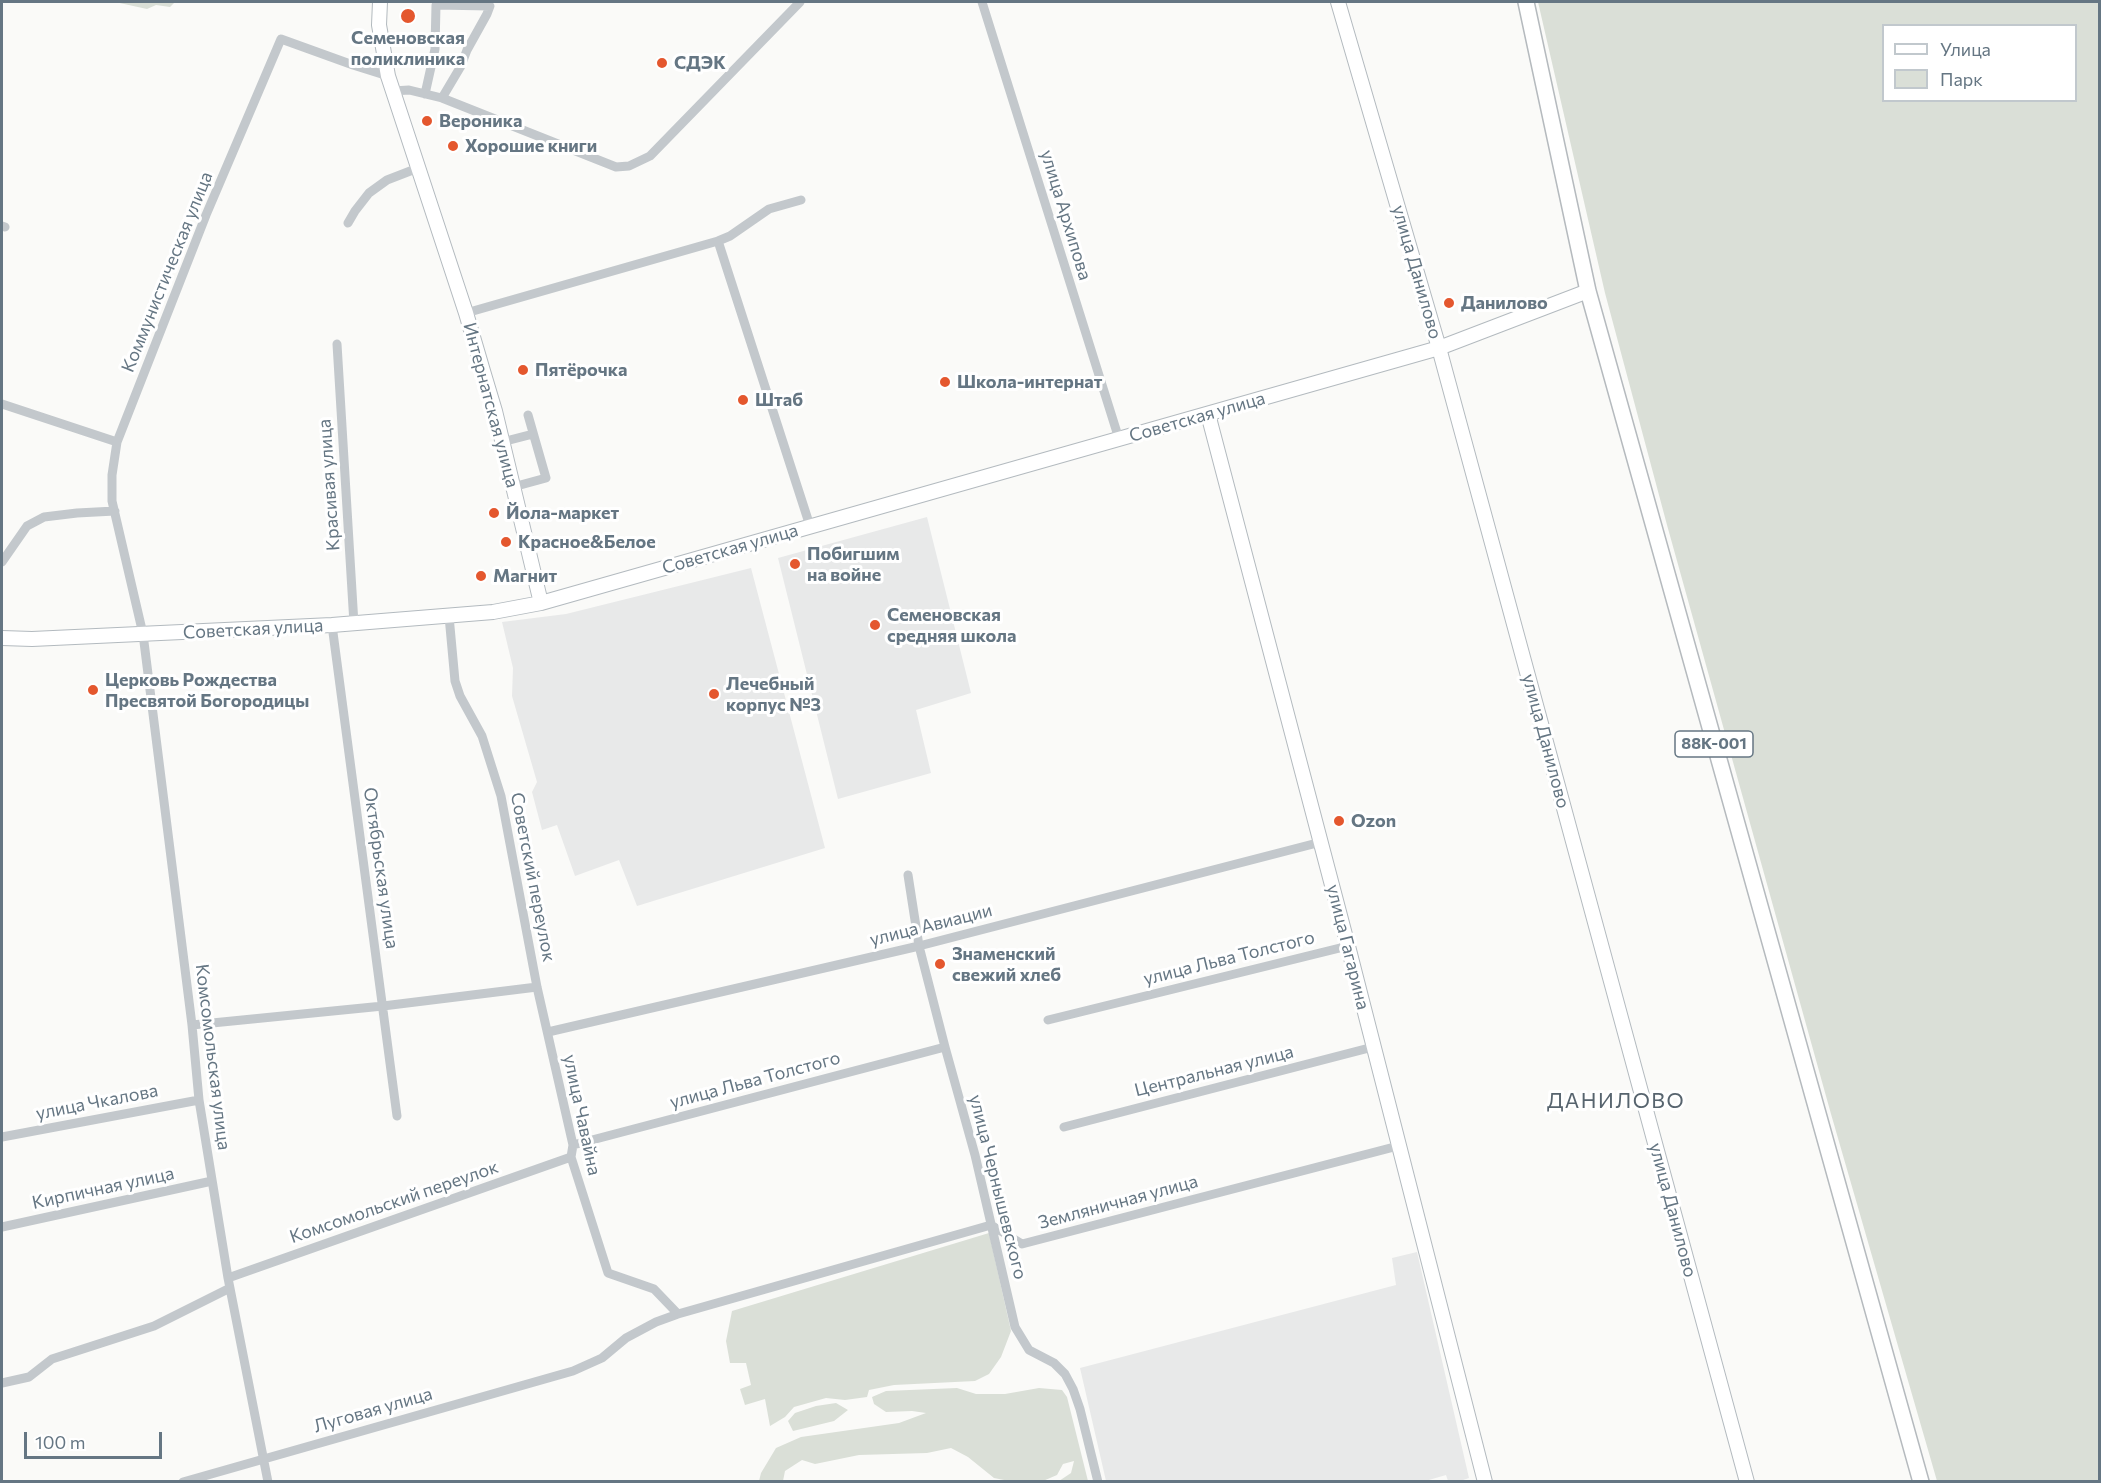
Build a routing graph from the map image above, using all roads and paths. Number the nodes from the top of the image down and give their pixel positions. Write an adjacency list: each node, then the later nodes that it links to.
1 (380, 2): 8 (street, Интернатская улица)
2 (787, 2): 7 (street)
3 (800, 2): 7 (street)
4 (982, 2): 24 (street, улица Архипова)
5 (1338, 2): 19 (street, улица Данилово)
6 (1526, 2): 16 (main road, 88К-001)
7 (786, 15): 11 (street)
8 (388, 76): 9 (street, Интернатская улица); 25 (street, Коммунистическая улица)
9 (393, 91): 10 (street); 12 (street, Интернатская улица)
10 (425, 94): 11 (street); 11 (street)
11 (442, 99)
12 (418, 168): 14 (street); 17 (street, Интернатская улица)
13 (801, 200): 15 (street, Интернатская улица)
14 (348, 223)
15 (718, 241): 17 (street, Интернатская улица); 29 (street)
16 (1588, 291): 19 (street, Советская улица); 67 (main road, 88К-001)
17 (466, 313): 26 (street, Интернатская улица)
18 (336, 344): 33 (street, Красивая улица)
19 (1439, 348): 21 (street, Советская улица); 66 (street, улица Данилово)
20 (2, 404): 25 (street)
21 (1208, 414): 24 (street, Советская улица); 37 (street, улица Гагарина)
22 (528, 415): 23 (street)
23 (534, 434): 26 (street); 27 (street)
24 (1119, 439): 29 (street, Советская улица)
25 (117, 442): 28 (street, Коммунистическая улица)
26 (502, 442): 27 (street, Интернатская улица)
27 (513, 487): 31 (street, Интернатская улица)
28 (115, 511): 30 (street); 35 (street, Коммунистическая улица)
29 (810, 526): 31 (street, Советская улица)
30 (2, 562)
31 (541, 603): 32 (street, Советская улица)
32 (449, 616): 33 (street, Советская улица); 41 (street, Советский переулок)
33 (354, 624): 34 (street, Советская улица)
34 (332, 625): 35 (street, Советская улица); 42 (street, Октябрьская улица)
35 (143, 634): 36 (street, Советская улица); 44 (street, Комсомольская улица)
36 (2, 638)
37 (1321, 842): 39 (street, улица Авиации); 40 (street, улица Гагарина)
38 (908, 875): 39 (street, улица Чернышевского)
39 (919, 946): 45 (street, улица Авиации); 46 (street, улица Чернышевского)
40 (1348, 946): 43 (street, улица Льва Толстого); 47 (street, улица Гагарина)
41 (537, 987): 42 (street, Советский переулок); 45 (street, улица Чавайна)
42 (383, 1006): 44 (street, Советский переулок); 49 (street, Октябрьская улица)
43 (1048, 1020)
44 (192, 1025): 48 (street, Комсомольская улица)
45 (548, 1032): 52 (street, улица Чавайна)
46 (945, 1047): 52 (street, улица Льва Толстого); 56 (street, улица Чернышевского)
47 (1373, 1047): 50 (street, Центральная улица); 53 (street, улица Гагарина)
48 (199, 1100): 51 (street, улица Чкалова); 55 (street, Комсомольская улица)
49 (397, 1116)
50 (1064, 1127)
51 (2, 1137)
52 (573, 1145): 54 (street, улица Чавайна)
53 (1398, 1146): 56 (street, Земляничная улица); 65 (street, улица Гагарина)
54 (571, 1157): 58 (street, Комсомольский переулок); 59 (street, улица Чавайна)
55 (212, 1181): 57 (street, Кирпичная улица); 58 (street, Комсомольская улица)
56 (991, 1225): 59 (street); 64 (street, улица Чернышевского)
57 (2, 1227)
58 (229, 1283): 60 (street, Комсомольский переулок); 61 (street, Комсомольская улица)
59 (678, 1314): 61 (street, Луговая улица)
60 (2, 1383)
61 (263, 1458): 62 (street, Луговая улица); 63 (street, Комсомольская улица)
62 (183, 1482)
63 (268, 1482)
64 (1098, 1482)
65 (1485, 1482)
66 (1747, 1482)
67 (1921, 1482)

